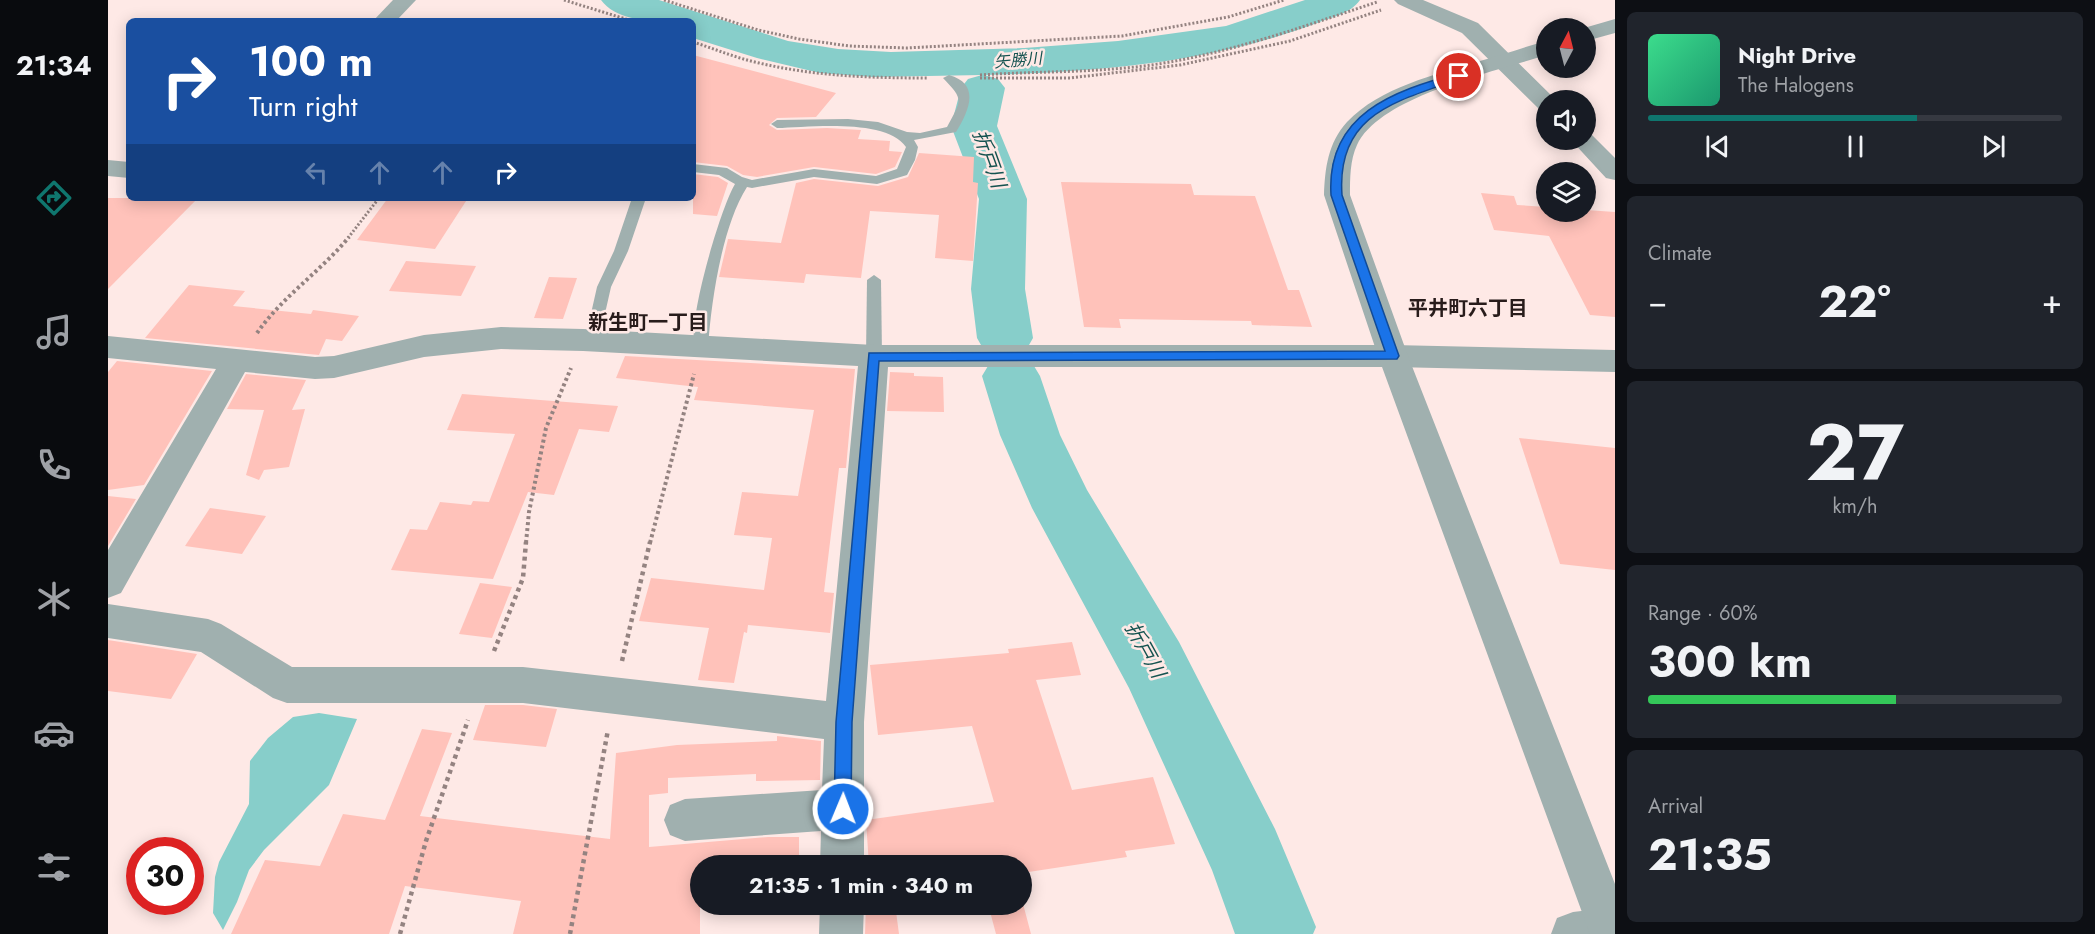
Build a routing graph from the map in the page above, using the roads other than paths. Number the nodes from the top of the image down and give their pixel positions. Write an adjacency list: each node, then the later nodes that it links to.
1 (405, 0): 3 (street)
2 (1405, 0): 7 (street)
3 (387, 18)
4 (1615, 26): 5 (street)
5 (1596, 33)
6 (1536, 51): 7 (street)
7 (1502, 62): 9 (street); 24 (street)
8 (949, 78): 11 (lane)
9 (1536, 94)
10 (777, 124): 11 (lane)
11 (905, 136): 17 (lane)
12 (1593, 150): 16 (street)
13 (108, 168): 15 (street)
14 (696, 168): 17 (lane)
15 (126, 170)
16 (1615, 172)
17 (743, 182): 22 (lane)
18 (638, 201): 20 (lane)
19 (874, 280): 23 (lane)
20 (587, 340): 22 (street); 25 (street)
21 (108, 347): 25 (street)
22 (701, 348): 23 (street)
23 (873, 356): 24 (street); 29 (street)
24 (1393, 356): 26 (street); 34 (street)
25 (237, 360): 27 (street)
26 (1615, 361)
27 (108, 582)
28 (108, 621): 29 (street)
29 (844, 722): 30 (street)
30 (843, 809): 31 (street); 32 (street)
31 (686, 820)
32 (842, 855)
33 (842, 915): 35 (street)
34 (1603, 932)
35 (841, 934)

